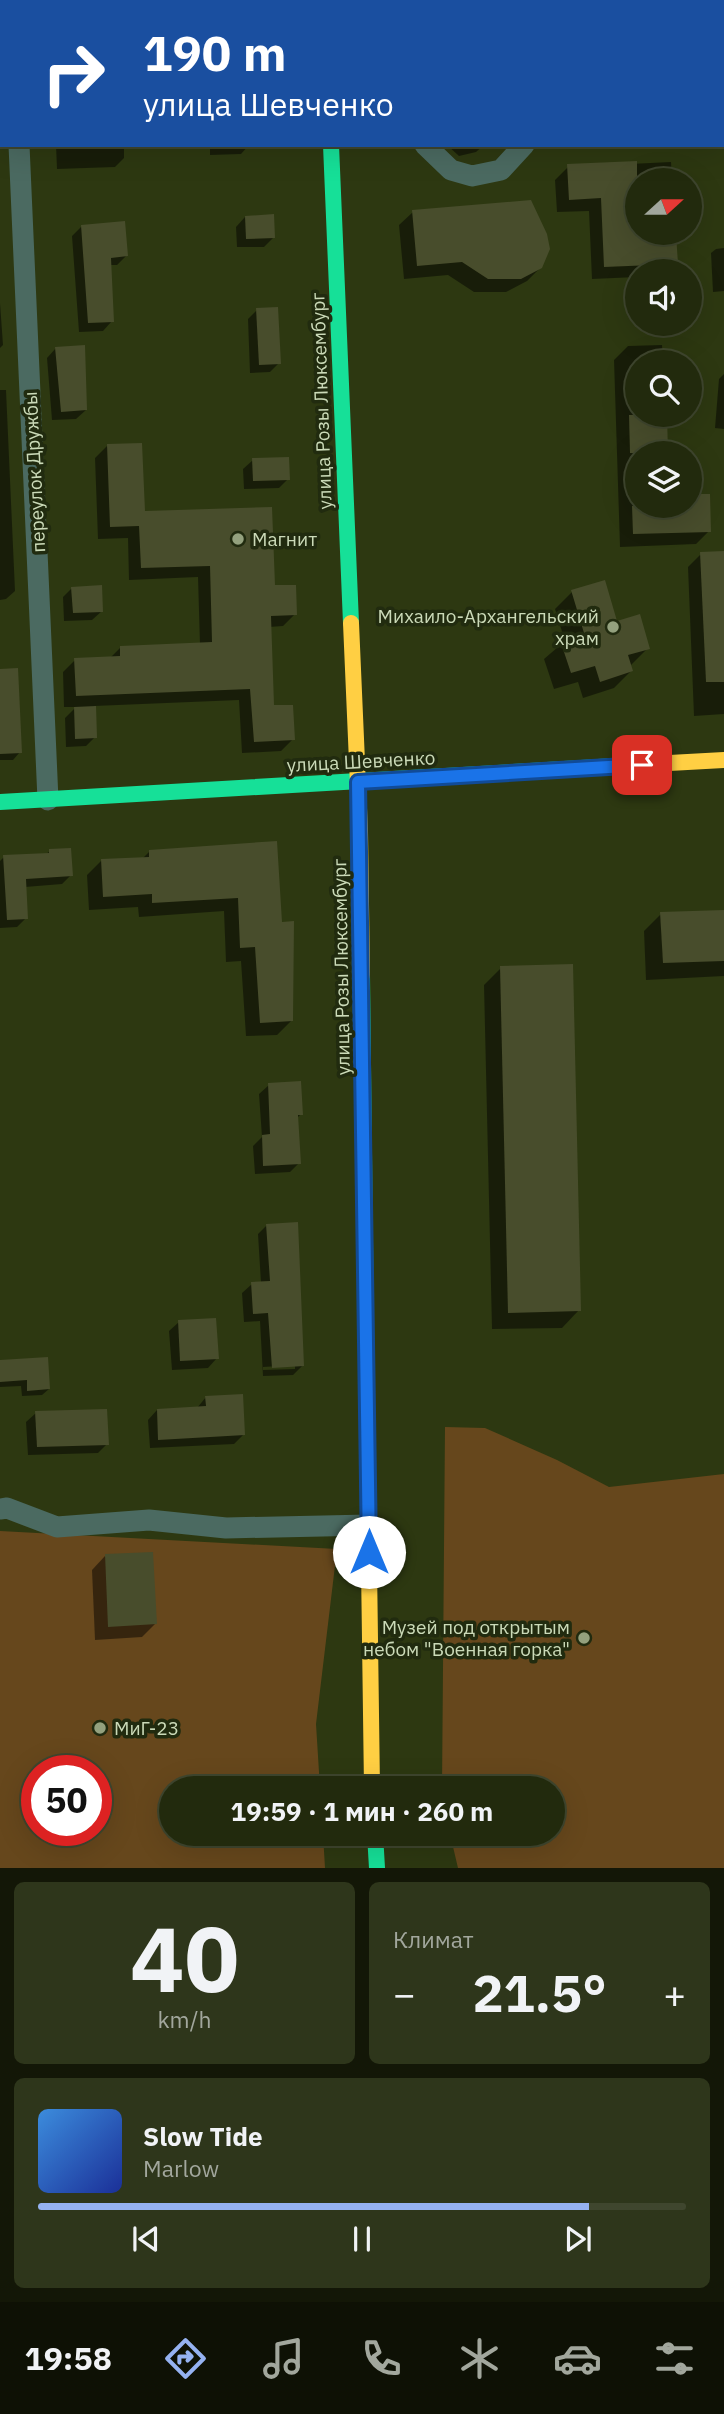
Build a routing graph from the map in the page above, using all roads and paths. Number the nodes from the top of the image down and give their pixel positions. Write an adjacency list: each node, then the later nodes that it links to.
1 (19, 147): 7 (street, переулок Дружбы)
2 (331, 147): 6 (main road, улица Розы Люксембург)
3 (427, 147): 4 (street)
4 (522, 147)
5 (724, 760): 6 (main road, улица Шевченко)
6 (358, 782): 7 (main road, улица Шевченко); 10 (main road, улица Розы Люксембург)
7 (48, 800): 8 (main road, улица Шевченко)
8 (0, 802)
9 (0, 1509): 10 (street)
10 (369, 1525): 11 (main road, улица Розы Люксембург)
11 (372, 1776)
12 (376, 1846): 13 (main road)
13 (377, 1868)

